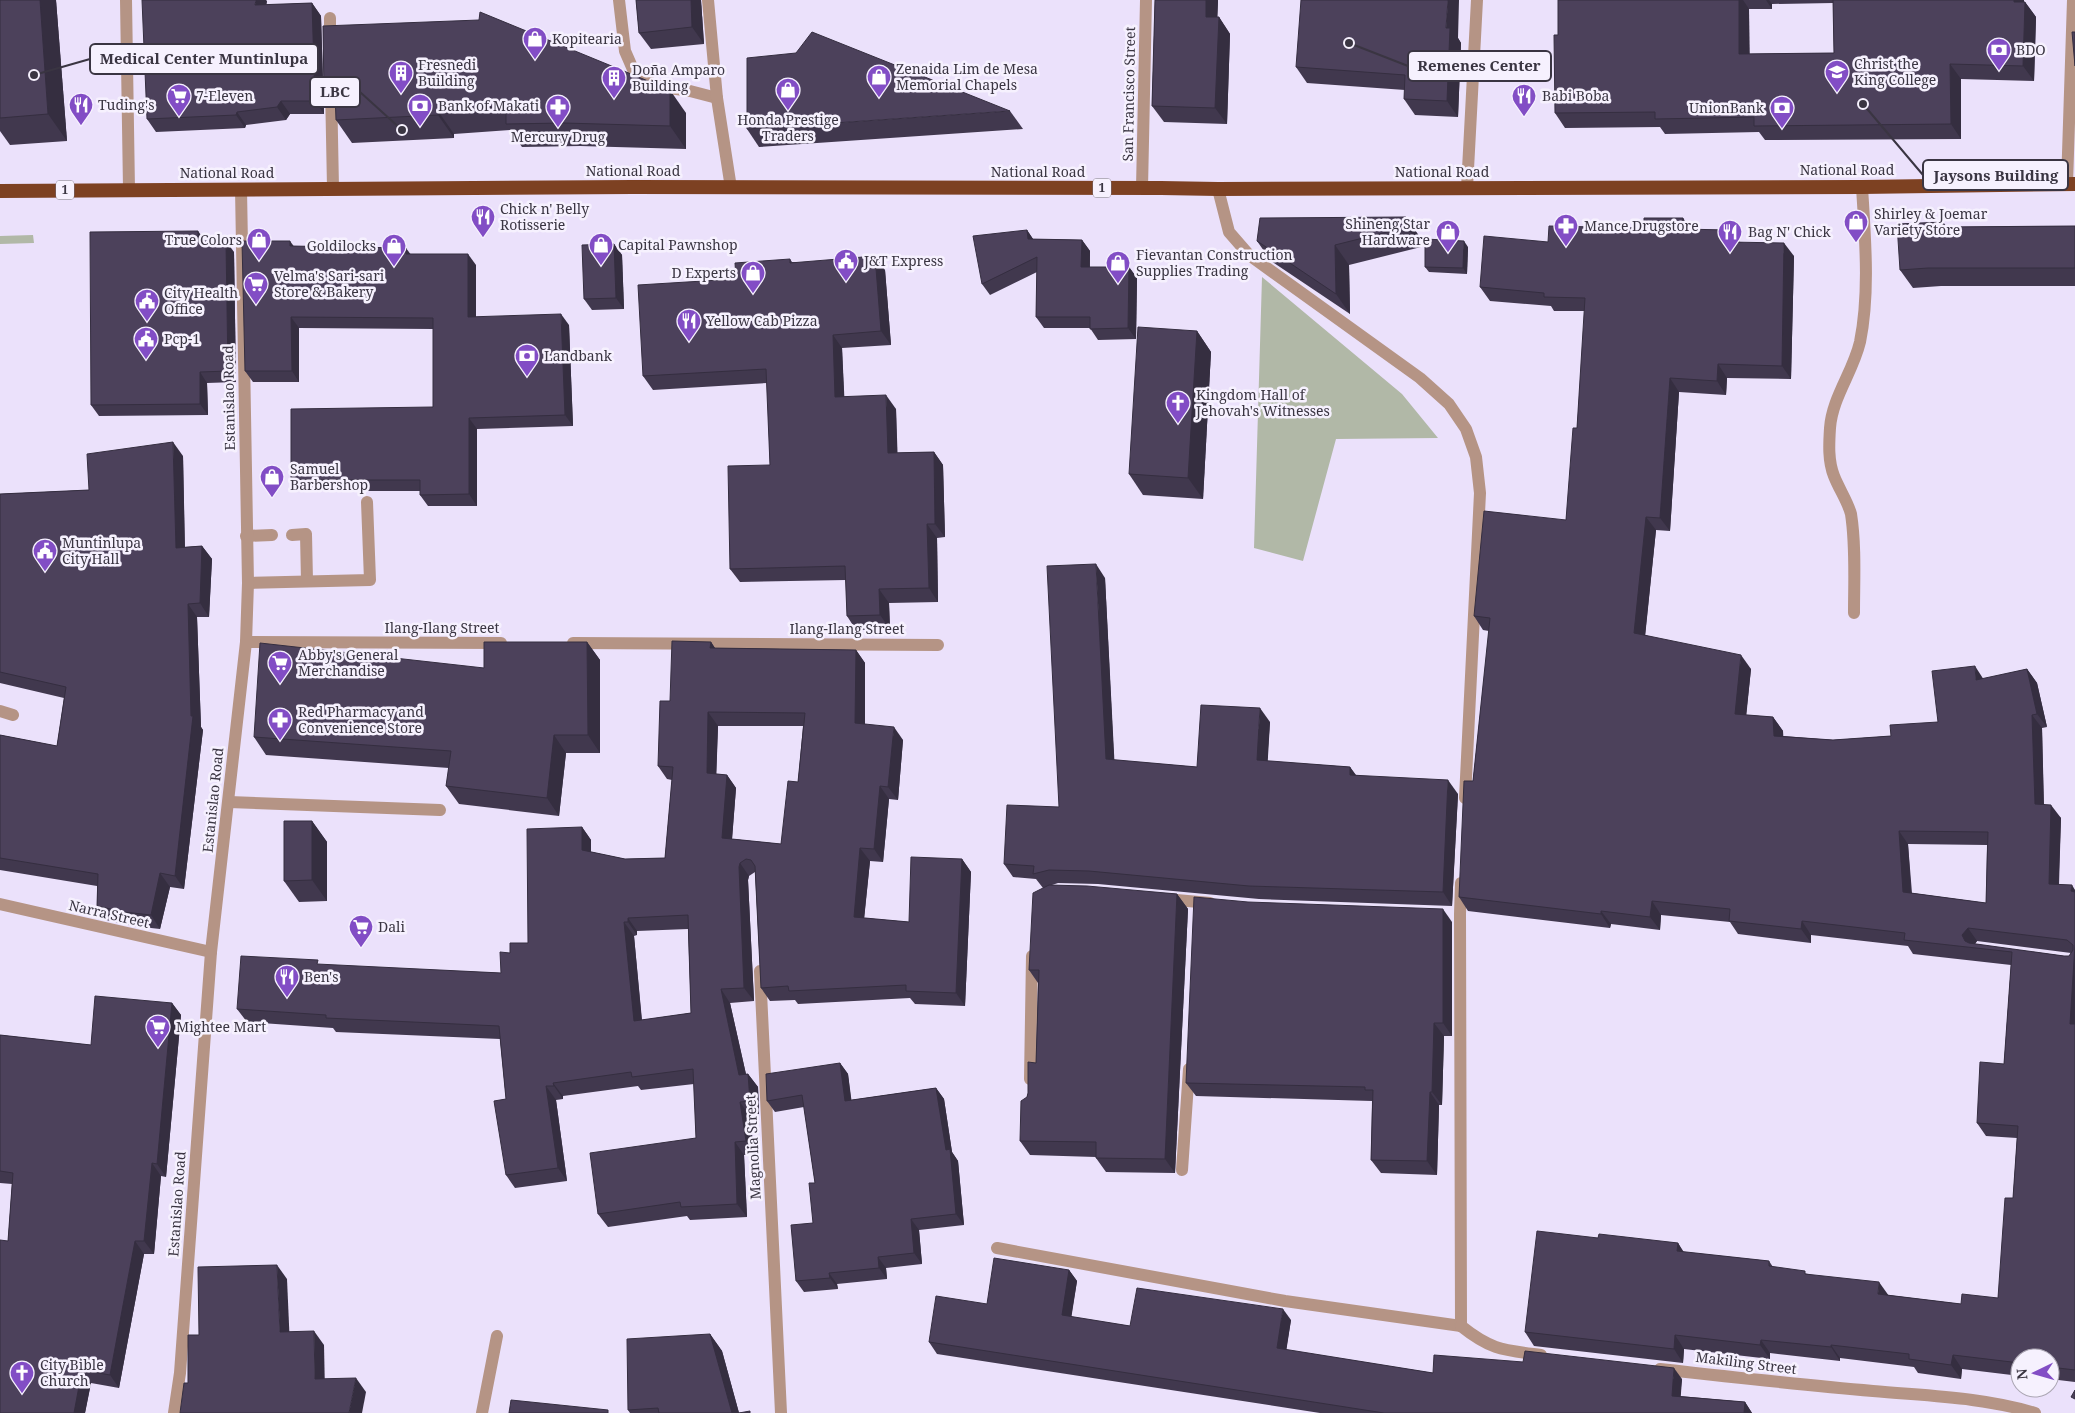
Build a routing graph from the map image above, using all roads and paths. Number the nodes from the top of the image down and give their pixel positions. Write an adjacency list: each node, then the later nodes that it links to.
1 (126, 0): 17 (street)
2 (619, 0): 10 (street)
3 (708, 0): 10 (street)
4 (1146, 0): 15 (street, San Francisco Street)
5 (1477, 0): 16 (street)
6 (2073, 0): 11 (street)
7 (330, 18): 8 (street)
8 (330, 55)
9 (331, 74): 13 (street)
10 (717, 98): 14 (street)
11 (2071, 184): 12 (highway, National Road / 1)
12 (1862, 187): 16 (highway, National Road / 1); 27 (street)
13 (334, 188): 14 (highway, National Road / 1); 18 (highway, National Road / 1)
14 (731, 188): 15 (highway, National Road / 1)
15 (1142, 188): 19 (highway, National Road / 1)
16 (1467, 188): 19 (highway, National Road / 1)
17 (129, 189): 18 (highway, National Road / 1); 20 (highway, National Road / 1)
18 (241, 189): 24 (street, Estanislao Road)
19 (1218, 189): 35 (street)
20 (0, 191)
21 (367, 502): 25 (street)
22 (272, 535): 24 (street)
23 (292, 535): 25 (street)
24 (246, 536): 26 (street, Estanislao Road)
25 (307, 581): 26 (street)
26 (248, 583): 28 (street, Estanislao Road)
27 (1854, 613)
28 (246, 642): 29 (street, Ilang-Ilang Street); 34 (street, Estanislao Road)
29 (514, 643)
30 (563, 643): 31 (street, Ilang-Ilang Street)
31 (938, 645)
32 (0, 711): 33 (street)
33 (13, 715)
34 (228, 802): 36 (street); 42 (street, Estanislao Road)
35 (1465, 806)
36 (440, 810)
37 (1462, 875): 48 (street)
38 (1157, 898): 40 (street)
39 (0, 904): 42 (street, Narra Street)
40 (1222, 904)
41 (1032, 942): 45 (street)
42 (210, 952): 52 (street, Estanislao Road)
43 (760, 959): 54 (street, Magnolia Street)
44 (1189, 1059): 46 (street)
45 (1030, 1087)
46 (1182, 1170)
47 (997, 1248): 48 (street)
48 (1461, 1326): 50 (street)
49 (497, 1336): 53 (street)
50 (1555, 1356)
51 (1644, 1367): 55 (street, Makiling Street)
52 (174, 1413)
53 (482, 1413)
54 (781, 1413)
55 (2035, 1413)

